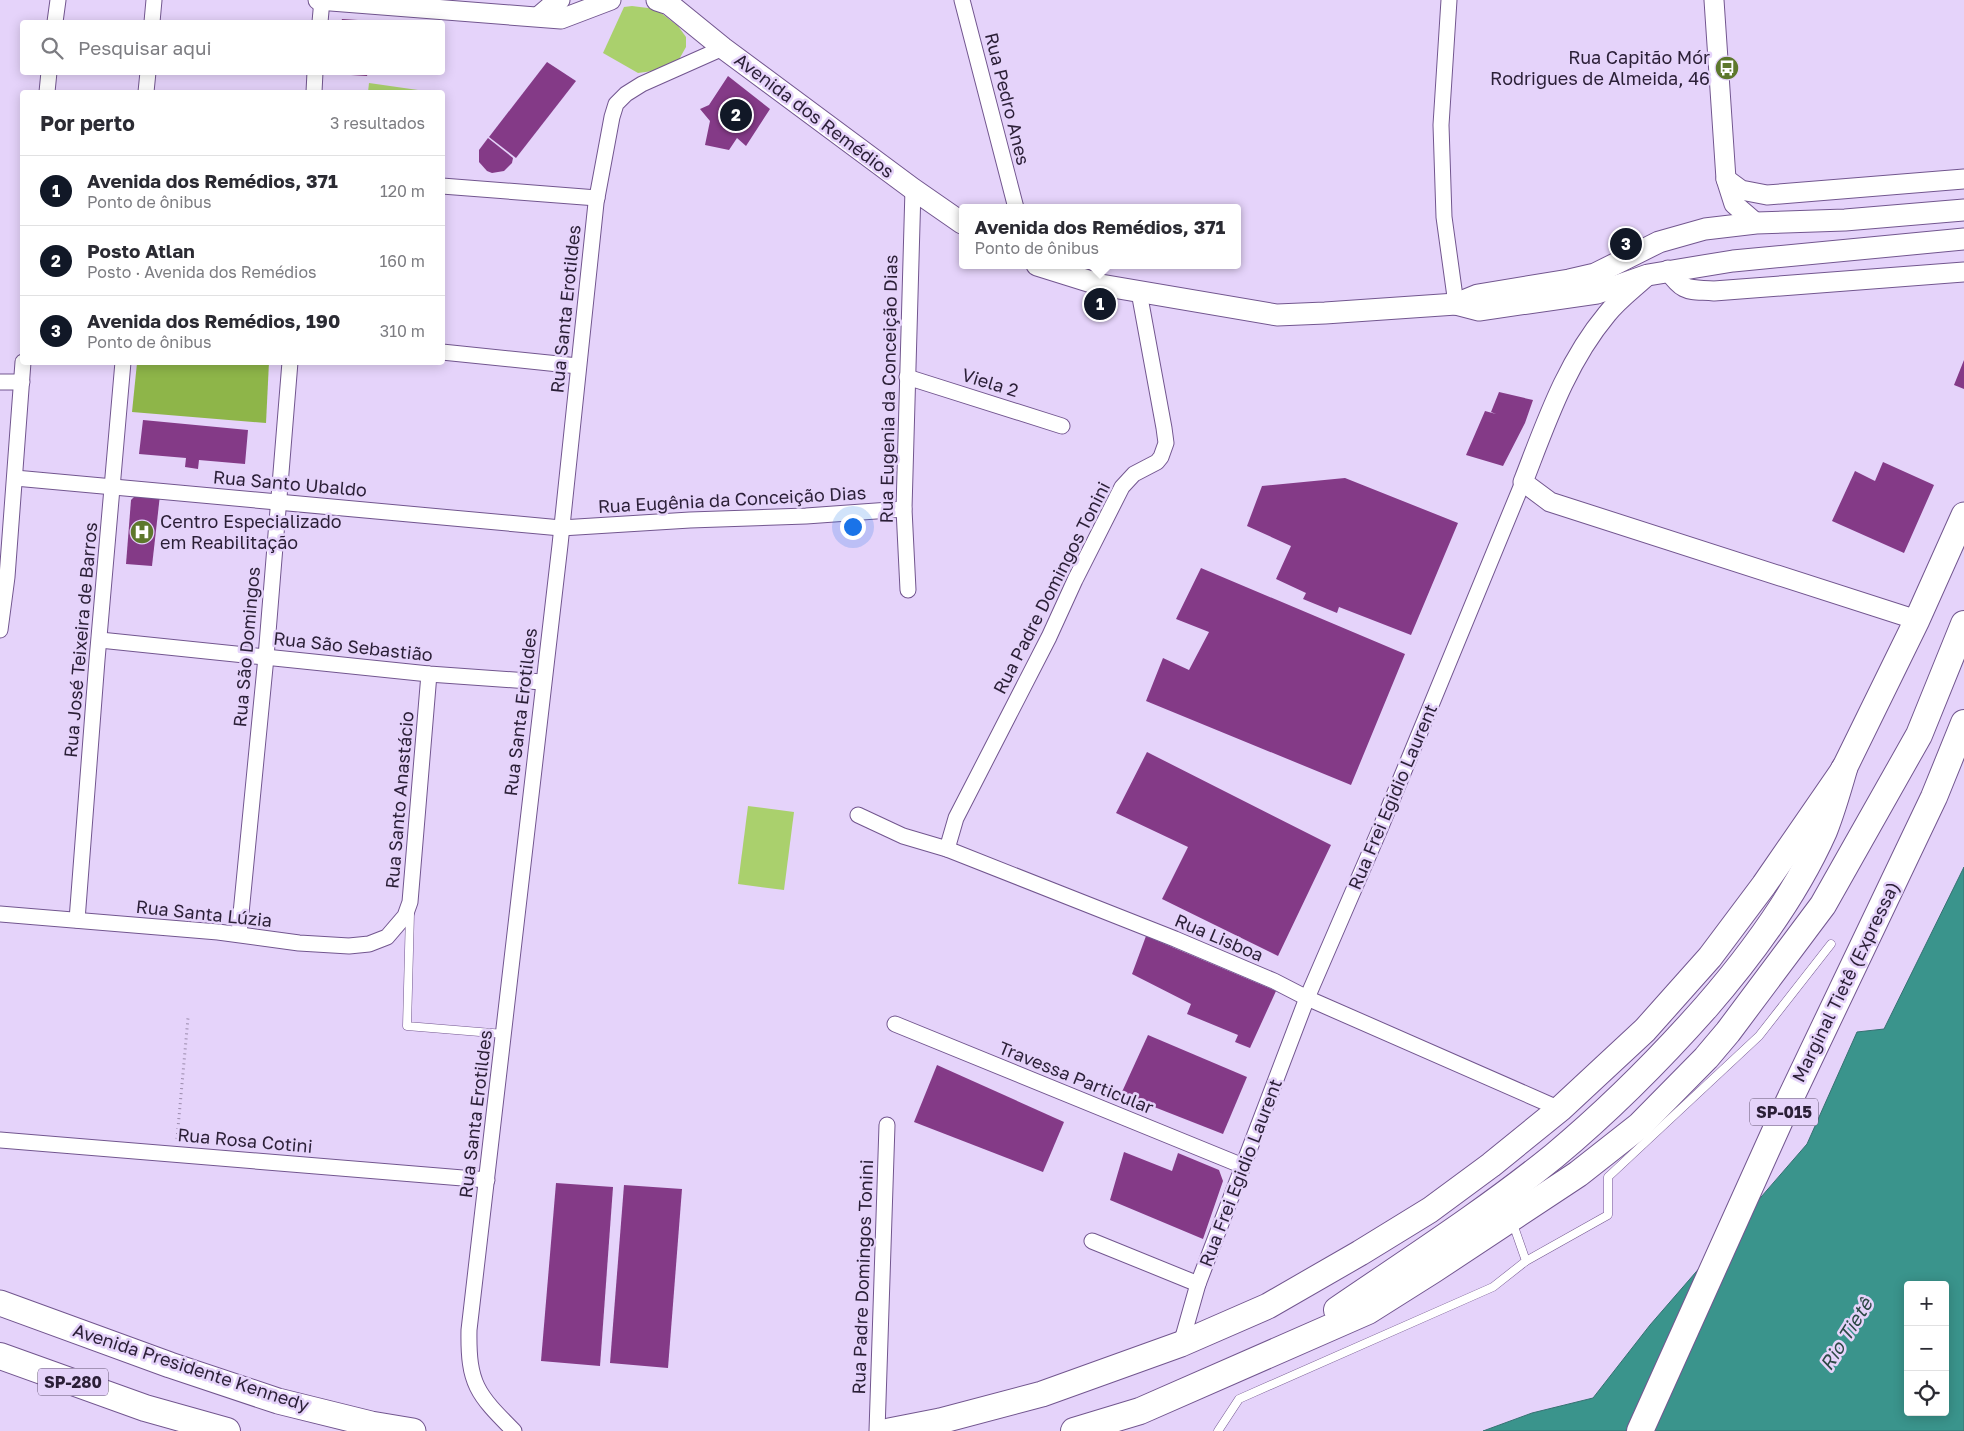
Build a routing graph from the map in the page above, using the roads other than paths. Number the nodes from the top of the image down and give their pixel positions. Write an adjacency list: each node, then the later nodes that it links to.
1 (58, 0): 12 (street)
2 (154, 0): 13 (street)
3 (318, 0): 4 (street)
4 (322, 0): 11 (street); 14 (street)
5 (560, 0): 11 (street)
6 (612, 0): 11 (street)
7 (962, 0): 27 (street, Rua Pedro Anes)
8 (1449, 0): 36 (street)
9 (1714, 0): 22 (street)
10 (664, 1): 15 (main road, Avenida dos Remédios)
11 (539, 16)
12 (55, 20)
13 (152, 20)
14 (320, 20)
15 (723, 48): 25 (main road, Avenida dos Remédios); 26 (street, Rua Santa Erotildes)
16 (49, 75): 19 (street)
17 (148, 75): 20 (street)
18 (315, 75): 21 (street)
19 (47, 90)
20 (146, 90)
21 (314, 90)
22 (1726, 179): 23 (street); 30 (street)
23 (1964, 179)
24 (445, 186): 26 (street)
25 (913, 189): 29 (main road, Avenida dos Remédios); 42 (street, Rua Eugenia da Conceição Dias)
26 (597, 198): 41 (street, Rua Santa Erotildes)
27 (1015, 204)
28 (1964, 210): 30 (main road)
29 (959, 221)
30 (1756, 224): 36 (main road)
31 (1964, 239): 34 (main road)
32 (1051, 269): 35 (main road)
33 (1964, 272): 34 (street)
34 (1658, 273): 36 (main road); 47 (street, Rua Frei Egidio Laurent)
35 (1139, 292): 36 (main road); 65 (street, Rua Padre Domingos Tonini)
36 (1456, 304)
37 (445, 352): 41 (street)
38 (24, 365): 44 (street)
39 (123, 365): 48 (street, Rua José Teixeira de Barros)
40 (290, 365): 49 (street, Rua São Domingos)
41 (578, 366): 52 (street, Rua Santa Erotildes)
42 (907, 377): 45 (street, Viela 2); 50 (street, Rua Eugenia da Conceição Dias)
43 (0, 382): 44 (street)
44 (22, 382): 46 (street)
45 (1062, 426)
46 (15, 478): 48 (street, Rua Santo Ubaldo); 53 (street)
47 (1523, 482): 55 (street); 72 (street, Rua Frei Egidio Laurent)
48 (113, 487): 49 (street, Rua Santo Ubaldo); 58 (street, Rua José Teixeira de Barros)
49 (278, 502): 52 (street, Rua Santo Ubaldo); 59 (street, Rua São Domingos)
50 (904, 509): 52 (street, Rua Eugênia da Conceição Dias); 54 (street, Rua Eugenia da Conceição Dias)
51 (1964, 515): 55 (highway)
52 (561, 528): 61 (street, Rua Santa Erotildes)
53 (4, 577): 57 (street)
54 (908, 590)
55 (1917, 620): 63 (highway)
56 (1964, 624): 80 (highway)
57 (0, 630)
58 (100, 640): 59 (street, Rua São Sebastião); 68 (street, Rua José Teixeira de Barros)
59 (266, 657): 60 (street, Rua São Sebastião); 70 (street, Rua São Domingos)
60 (429, 674): 61 (street, Rua São Sebastião); 66 (street, Rua Santo Anastácio)
61 (542, 682): 74 (street, Rua Santa Erotildes)
62 (1964, 723): 97 (highway, Marginal Tietê (Expressa) / SP-015)
63 (1844, 769): 75 (highway); 86 (highway)
64 (858, 816): 65 (street, Rua Lisboa)
65 (947, 849): 72 (street, Rua Lisboa)
66 (410, 902): 69 (street, Rua Santo Anastácio); 74 (lane)
67 (0, 914): 68 (street, Rua Santa Lúzia)
68 (77, 920): 70 (street, Rua Santa Lúzia)
69 (398, 925): 70 (street, Rua Santa Lúzia)
70 (239, 934)
71 (1831, 944): 82 (lane)
72 (1307, 998): 75 (street, Rua Lisboa); 78 (street, Rua Frei Egidio Laurent)
73 (895, 1024): 78 (street, Travessa Particular)
74 (504, 1034): 79 (street, Rua Santa Erotildes)
75 (1560, 1108): 85 (highway)
76 (887, 1124): 93 (street, Rua Padre Domingos Tonini)
77 (0, 1140): 79 (street, Rua Rosa Cotini)
78 (1243, 1166): 83 (street, Rua Frei Egidio Laurent)
79 (487, 1180): 92 (street, Rua Santa Erotildes)
80 (1511, 1218): 82 (lane); 86 (highway)
81 (1092, 1241): 83 (street)
82 (1526, 1261): 96 (lane)
83 (1198, 1284): 85 (street, Rua Frei Egidio Laurent)
84 (0, 1303): 91 (highway, Avenida Presidente Kennedy)
85 (1181, 1344): 94 (highway)
86 (1283, 1347): 95 (highway)
87 (0, 1356): 88 (highway, SP-280)
88 (145, 1408): 89 (highway); 90 (highway)
89 (180, 1431)
90 (227, 1431)
91 (413, 1431)
92 (514, 1431)
93 (876, 1431)
94 (888, 1431)
95 (1074, 1431)
96 (1218, 1431)
97 (1640, 1431)

